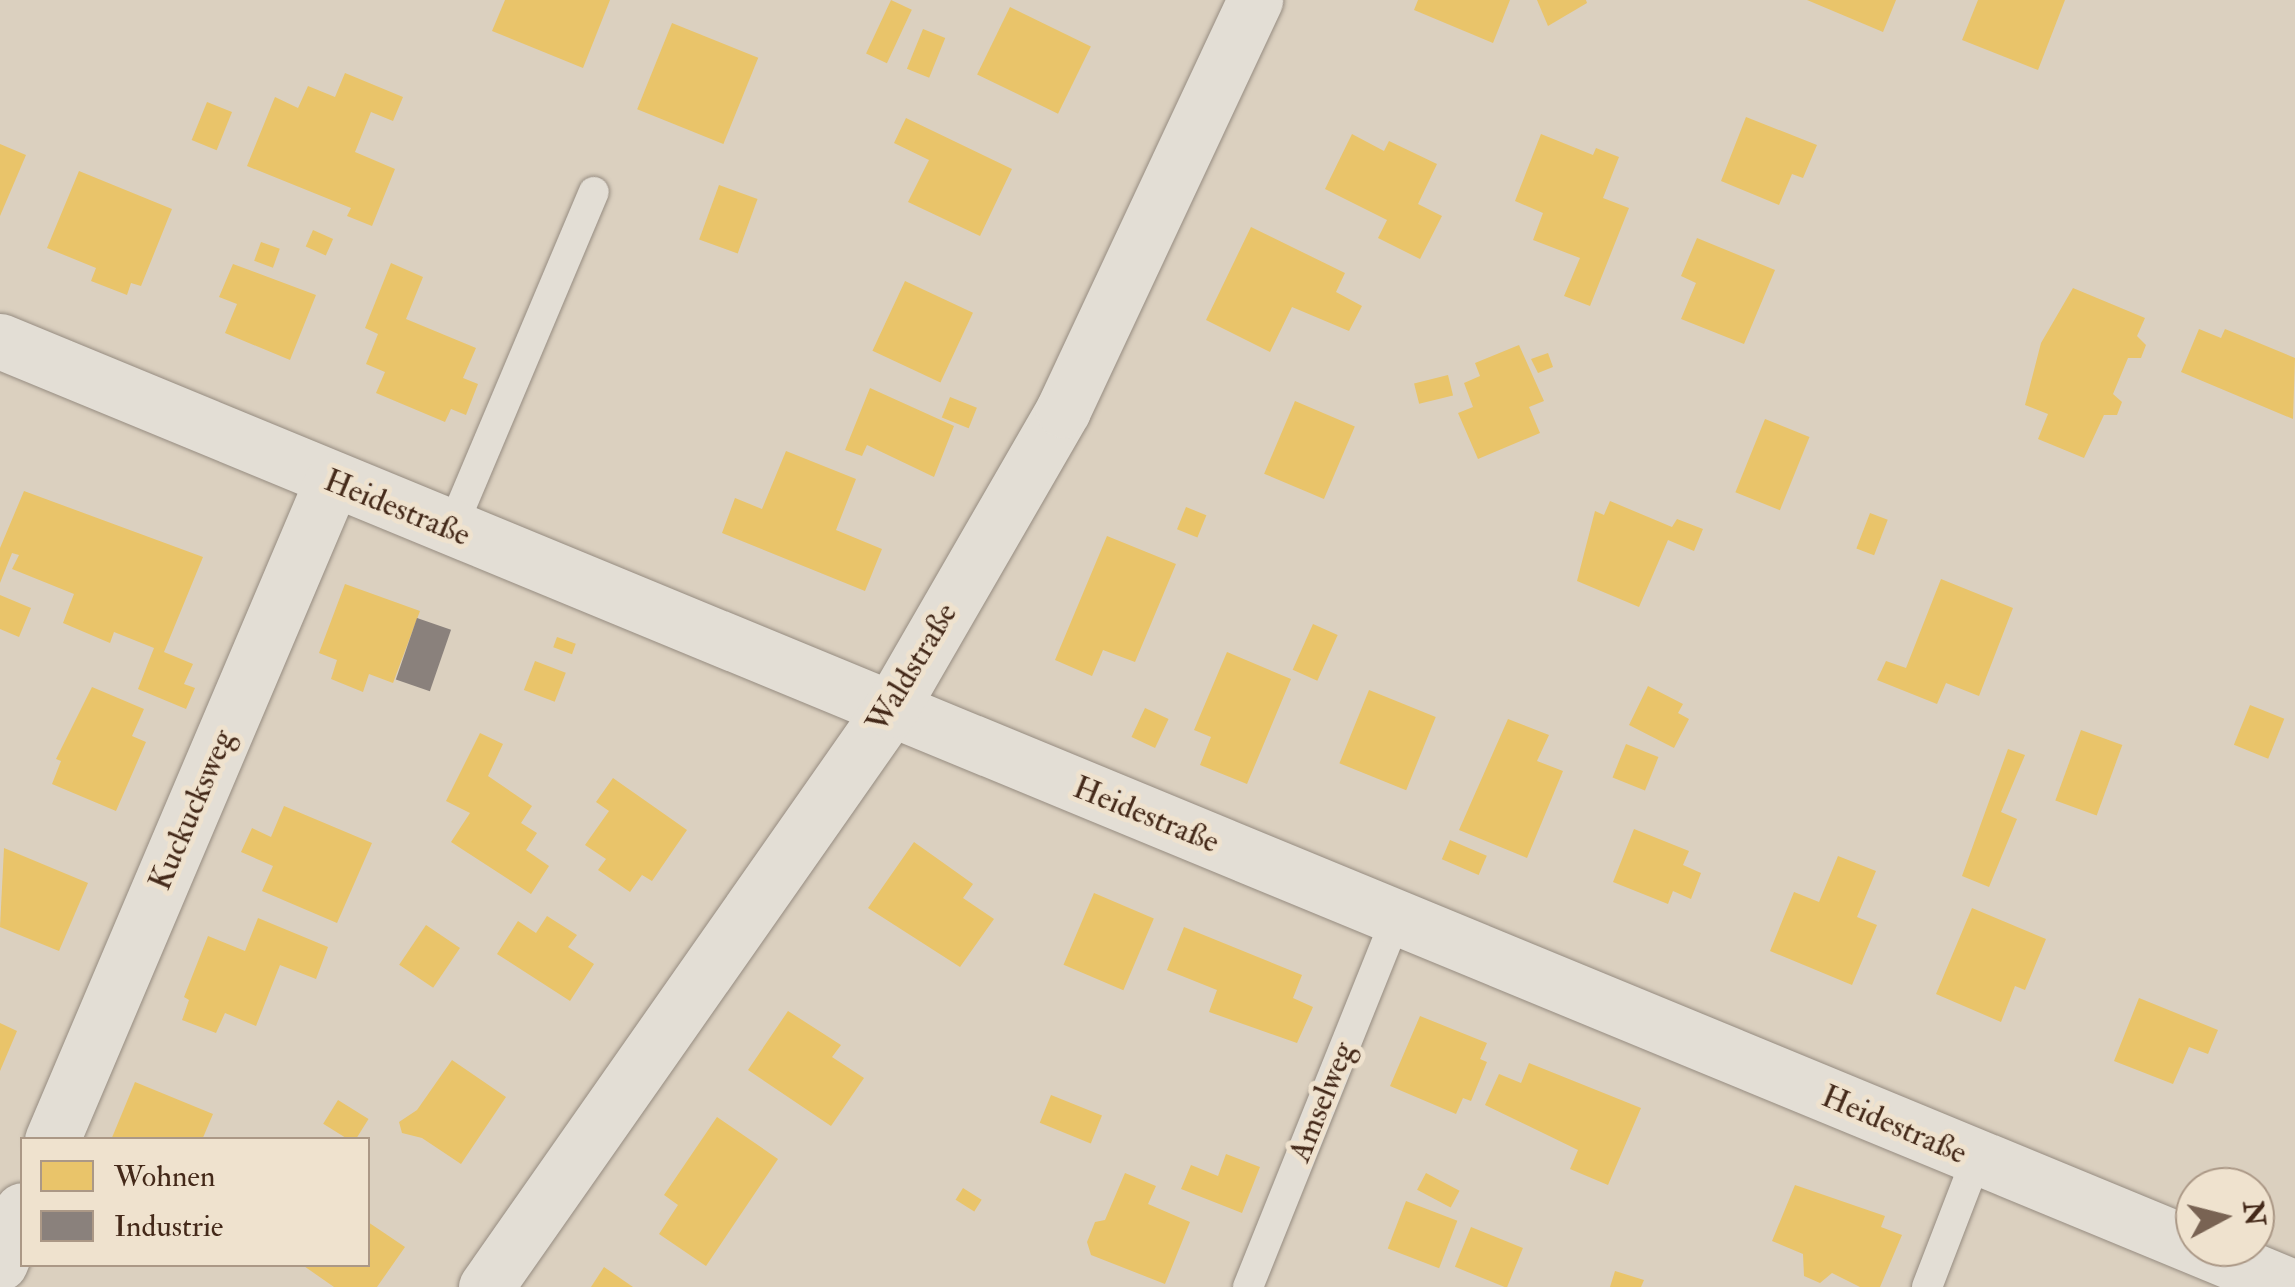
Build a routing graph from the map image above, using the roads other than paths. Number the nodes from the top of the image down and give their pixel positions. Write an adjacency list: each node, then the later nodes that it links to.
1 (1255, 0): 6 (street, Waldstraße)
2 (594, 192): 5 (lane)
3 (0, 340): 4 (street, Heidestraße)
4 (332, 481): 5 (street, Heidestraße); 8 (street, Kuckucksweg)
5 (451, 530): 6 (street, Heidestraße)
6 (890, 710): 7 (street, Heidestraße); 14 (street, Waldstraße)
7 (1396, 918): 9 (street, Heidestraße); 15 (lane, Amselweg)
8 (53, 1137)
9 (1976, 1160): 16 (lane); 17 (street, Heidestraße)
10 (20, 1215): 11 (street)
11 (0, 1263)
12 (0, 1277): 13 (street)
13 (26, 1287)
14 (486, 1287)
15 (1248, 1287)
16 (1926, 1287)
17 (2293, 1287)

